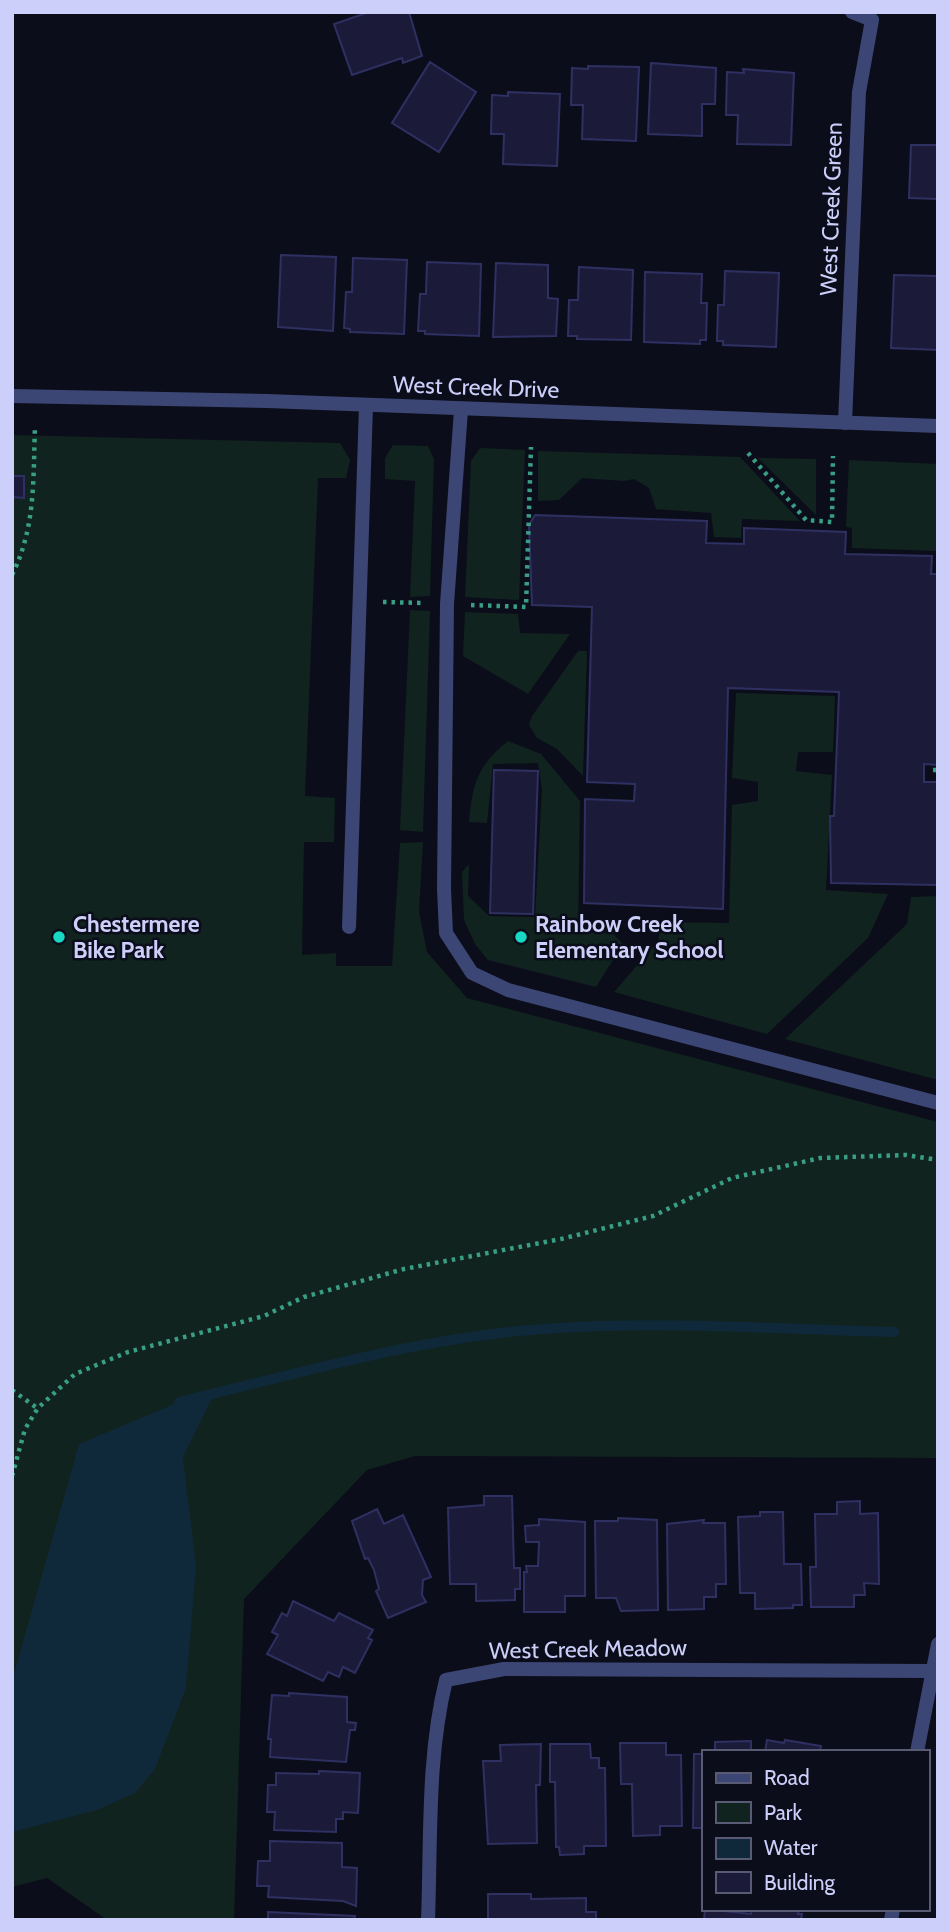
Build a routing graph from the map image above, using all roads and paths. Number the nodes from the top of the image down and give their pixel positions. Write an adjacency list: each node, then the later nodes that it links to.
1 (852, 12): 5 (street, West Creek Green)
2 (12, 396): 3 (street, West Creek Drive)
3 (366, 406): 4 (street, West Creek Drive); 14 (street)
4 (461, 410): 5 (street, West Creek Drive); 13 (street)
5 (845, 423): 7 (street, West Creek Drive)
6 (34, 426): 11 (path)
7 (938, 426)
8 (531, 447): 13 (path)
9 (748, 453): 10 (path)
10 (833, 456)
11 (12, 575)
12 (381, 602): 13 (path)
13 (447, 604): 15 (street)
14 (349, 928)
15 (938, 1103)
16 (938, 1160): 18 (path)
17 (12, 1390): 18 (path)
18 (38, 1408): 19 (path)
19 (12, 1476)
20 (938, 1644): 21 (street)
21 (931, 1671): 22 (street); 23 (street, West Creek Meadow)
22 (917, 1750)
23 (428, 1920)

